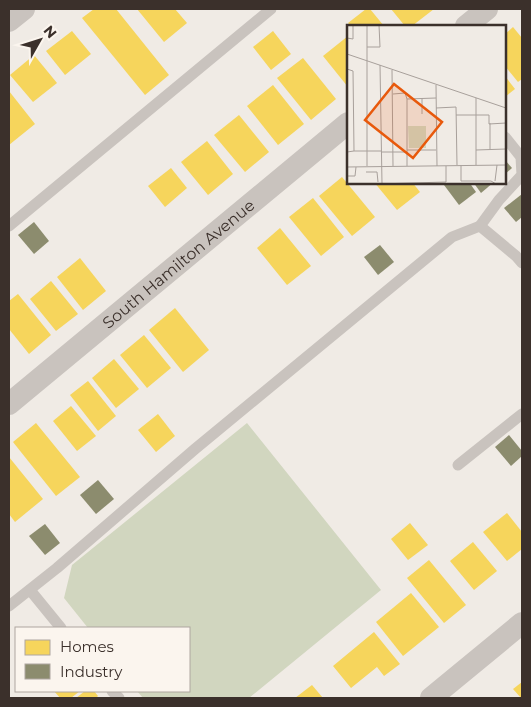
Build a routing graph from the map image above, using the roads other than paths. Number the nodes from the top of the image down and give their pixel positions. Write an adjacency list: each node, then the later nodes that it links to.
1 (24, 9): 4 (street)
2 (271, 9): 8 (lane)
3 (488, 9): 5 (street)
4 (9, 21)
5 (467, 25)
6 (347, 125): 11 (street, South Hamilton Avenue)
7 (506, 138): 9 (lane)
8 (9, 226)
9 (480, 226): 10 (lane); 14 (lane)
10 (522, 263)
11 (9, 404)
12 (522, 414): 13 (lane)
13 (458, 464)
14 (30, 590): 15 (lane); 17 (lane)
15 (9, 605)
16 (522, 623): 18 (street)
17 (60, 627)
18 (431, 698)

